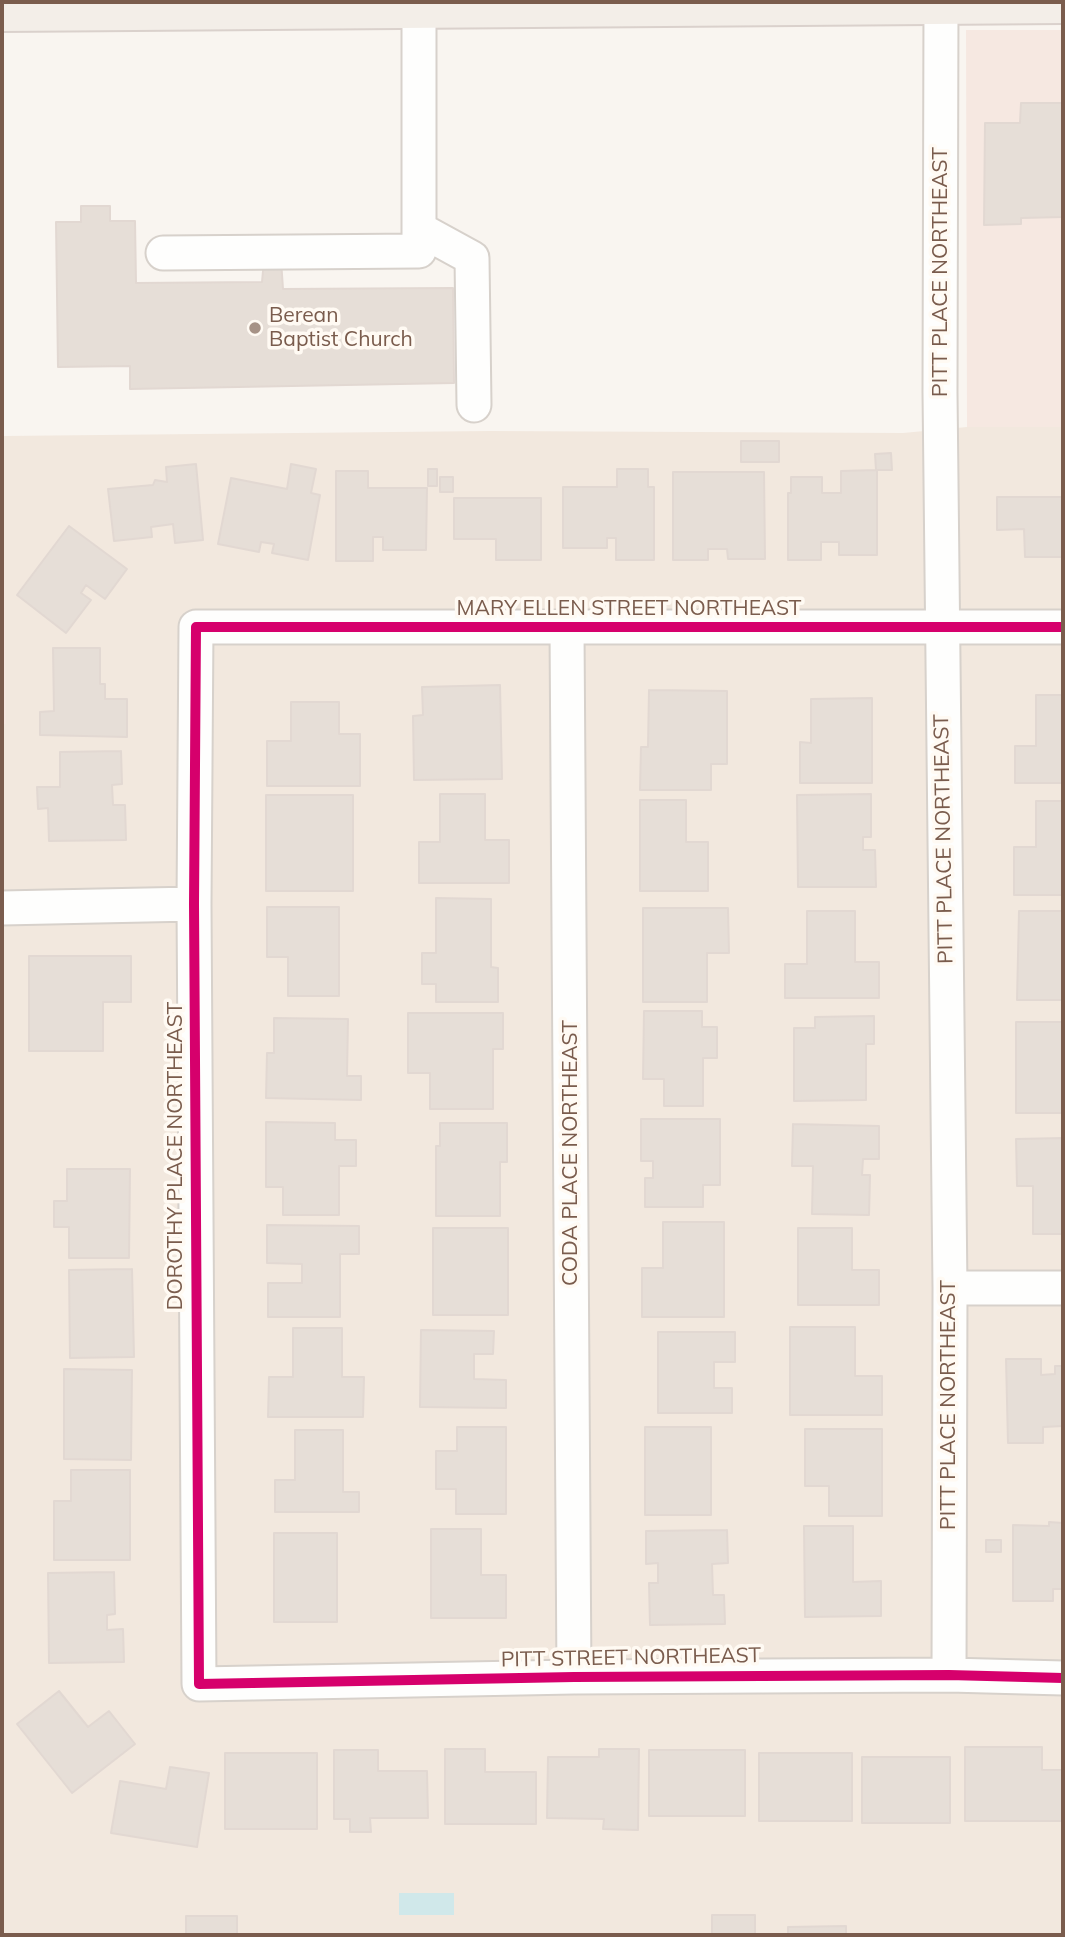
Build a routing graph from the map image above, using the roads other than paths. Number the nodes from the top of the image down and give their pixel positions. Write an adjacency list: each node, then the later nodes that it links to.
1 (941, 3): 2 (main road); 3 (main road); 9 (street, PITT PLACE NORTHEAST)
2 (1063, 4)
3 (419, 8): 4 (main road); 5 (street)
4 (2, 12)
5 (419, 229): 6 (street); 7 (street)
6 (163, 253)
7 (474, 405)
8 (196, 626): 11 (street, MARY ELLEN STREET NORTHEAST); 12 (street, DOROTHY PLACE NORTHEAST)
9 (942, 627): 10 (street, MARY ELLEN STREET NORTHEAST); 11 (street, MARY ELLEN STREET NORTHEAST); 14 (street, PITT PLACE NORTHEAST)
10 (1063, 627)
11 (567, 629): 17 (street, CODA PLACE NORTHEAST)
12 (194, 904): 13 (street); 19 (street, DOROTHY PLACE NORTHEAST)
13 (2, 908)
14 (950, 1288): 15 (street); 16 (street, PITT PLACE NORTHEAST)
15 (1063, 1288)
16 (949, 1675): 17 (street, PITT STREET NORTHEAST); 18 (street, PITT STREET NORTHEAST)
17 (574, 1677): 19 (street, PITT STREET NORTHEAST)
18 (1063, 1678)
19 (199, 1684)

